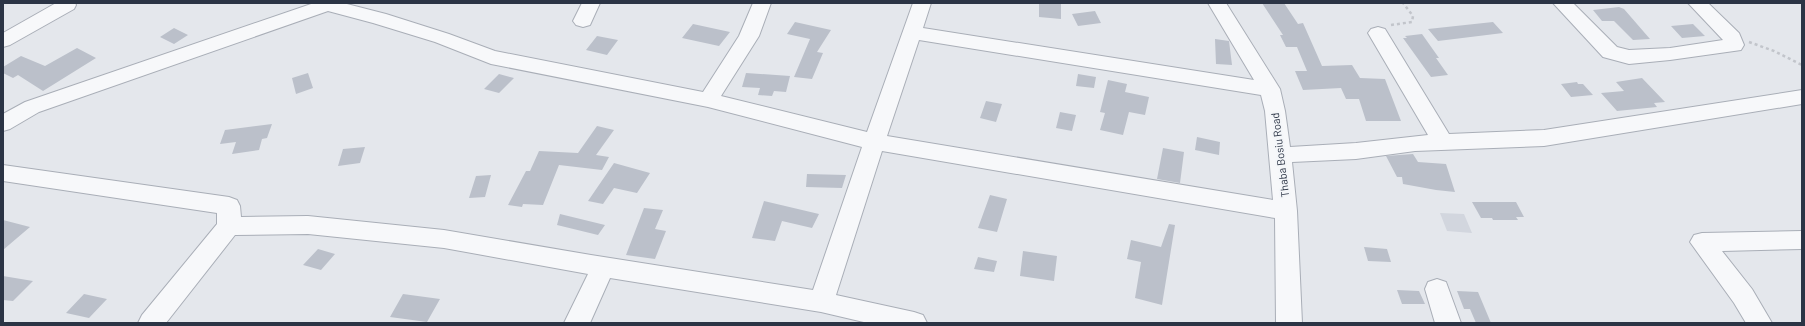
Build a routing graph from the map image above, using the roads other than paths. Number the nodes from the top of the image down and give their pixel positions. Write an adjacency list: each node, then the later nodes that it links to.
1 (64, 3): 12 (street)
2 (591, 3): 9 (street)
3 (762, 3): 15 (street)
4 (922, 3): 10 (street)
5 (1217, 3): 13 (street, Thaba Bosiu Road)
6 (1562, 3): 7 (street)
7 (1697, 3)
8 (324, 4): 15 (street); 16 (street)
9 (583, 21)
10 (911, 32): 13 (street); 17 (street)
11 (1378, 33): 18 (street)
12 (3, 41)
13 (1270, 89): 19 (street, Thaba Bosiu Road)
14 (1802, 96): 18 (street)
15 (708, 100): 17 (street)
16 (3, 124)
17 (874, 142): 21 (street); 26 (street)
18 (1443, 142): 19 (street)
19 (1281, 155): 21 (street, Thaba Bosiu Road)
20 (3, 173): 22 (street)
21 (1286, 210): 30 (street, Thaba Bosiu Road)
22 (229, 226): 24 (street); 27 (street)
23 (1801, 241): 32 (street)
24 (597, 266): 26 (street); 28 (street)
25 (1437, 290): 31 (street)
26 (821, 302): 29 (street)
27 (151, 323)
28 (577, 323)
29 (914, 323)
30 (1289, 323)
31 (1448, 323)
32 (1759, 323)

